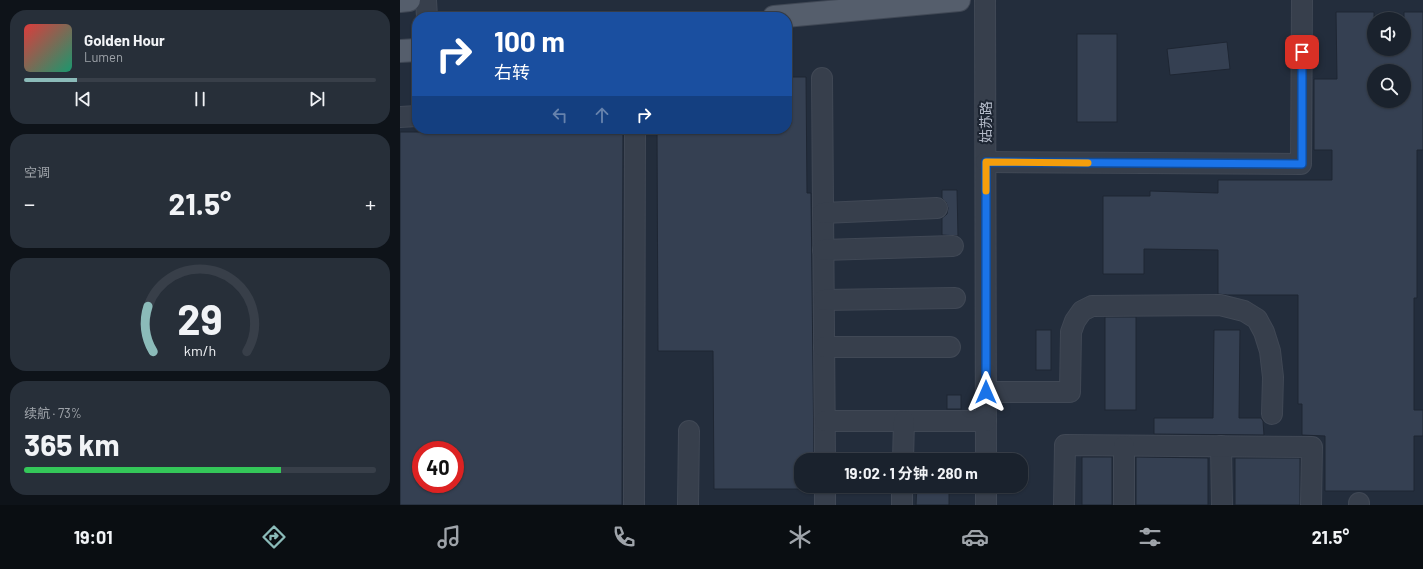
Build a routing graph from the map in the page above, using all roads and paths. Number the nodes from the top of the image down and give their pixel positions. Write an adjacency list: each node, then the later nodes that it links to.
1 (409, 0): 6 (main road)
2 (426, 0): 7 (street)
3 (959, 0): 8 (main road)
4 (985, 0): 15 (street, 姑苏路)
5 (1302, 0): 15 (street)
6 (400, 1)
7 (427, 12)
8 (792, 15)
9 (412, 50): 10 (main road)
10 (400, 51)
11 (822, 78): 17 (street)
12 (412, 116): 13 (street)
13 (400, 117)
14 (635, 134): 38 (street)
15 (986, 162): 24 (street, 姑苏路)
16 (937, 208): 17 (street)
17 (823, 213): 19 (street)
18 (953, 246): 19 (street)
19 (824, 250): 21 (street)
20 (954, 298): 21 (street)
21 (824, 300): 22 (street)
22 (824, 347): 23 (street); 26 (street)
23 (950, 347)
24 (986, 392): 25 (street); 28 (street, 姑苏路)
25 (1272, 414)
26 (825, 421): 27 (street); 32 (street)
27 (904, 421): 28 (street); 33 (street)
28 (986, 421): 34 (street, 姑苏路)
29 (689, 431): 39 (street)
30 (1124, 446): 31 (street); 43 (street); 44 (street)
31 (1221, 446): 45 (street); 46 (street)
32 (825, 453)
33 (903, 453)
34 (986, 453)
35 (825, 493): 40 (street)
36 (902, 493): 41 (street)
37 (986, 493): 42 (street)
38 (634, 505)
39 (688, 505)
40 (825, 505)
41 (902, 505)
42 (986, 505)
43 (1064, 505)
44 (1124, 505)
45 (1222, 505)
46 (1312, 505)

